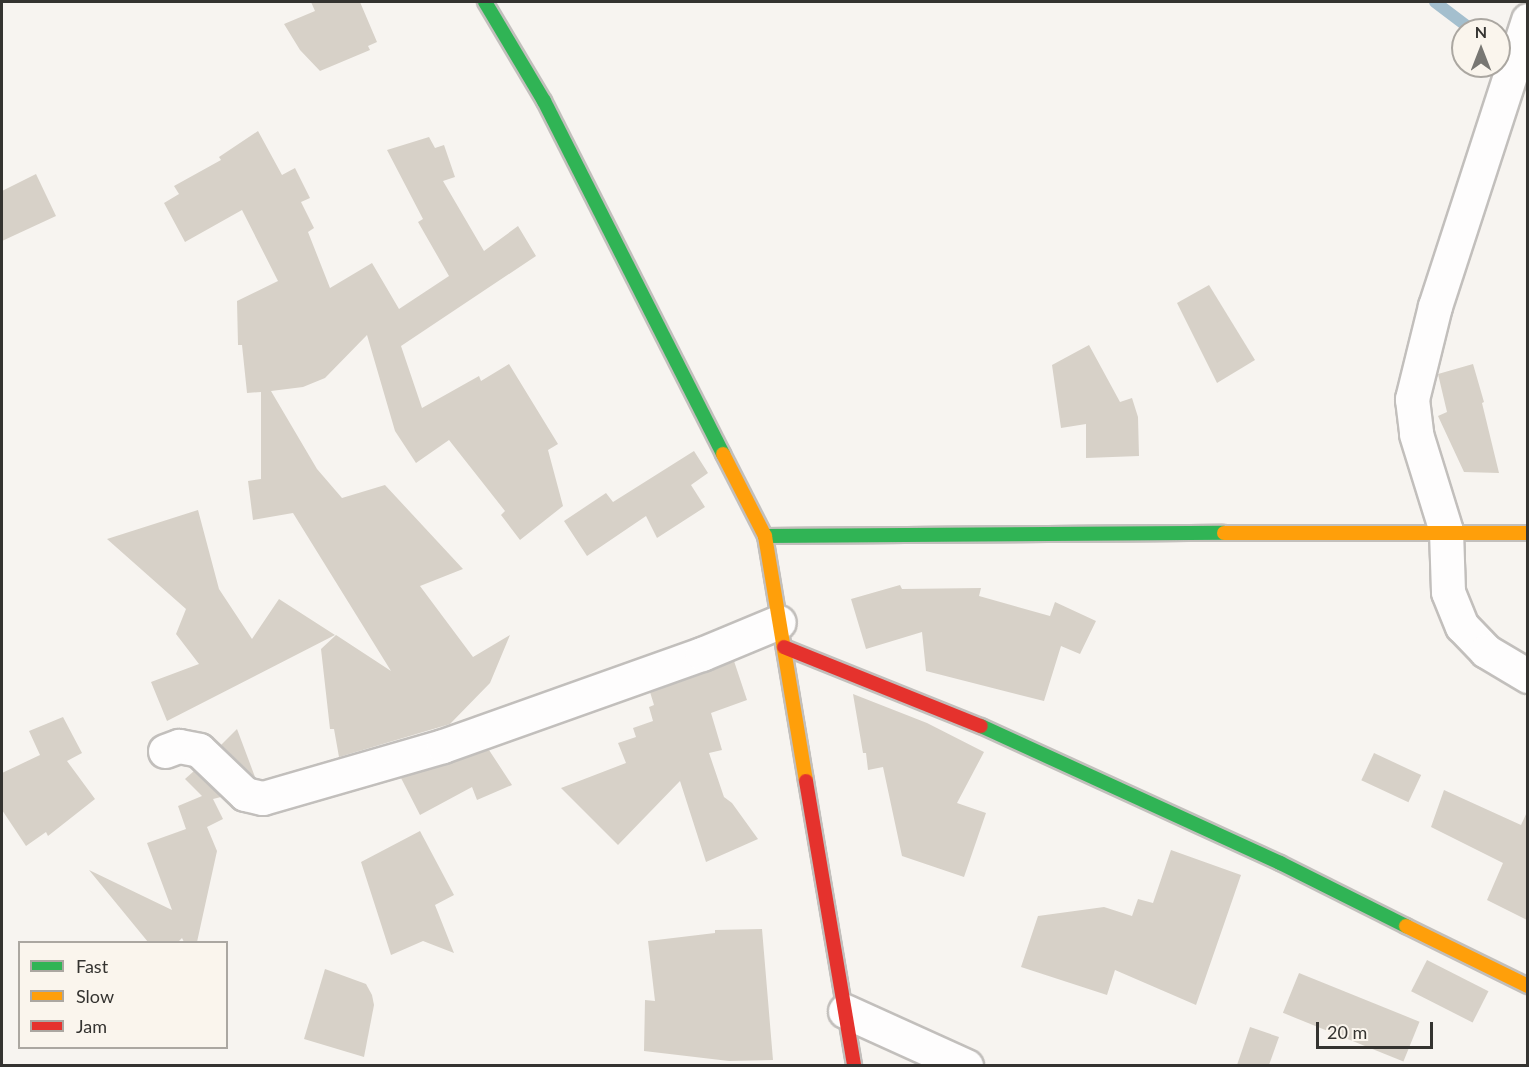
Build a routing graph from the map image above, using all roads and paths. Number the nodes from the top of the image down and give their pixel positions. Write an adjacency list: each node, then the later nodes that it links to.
1 (485, 2): 5 (street)
2 (1527, 20): 3 (street)
3 (1446, 531): 4 (street); 5 (street); 7 (street)
4 (1527, 533)
5 (765, 536): 6 (street)
6 (782, 635): 8 (street); 9 (street); 10 (street)
7 (1527, 676)
8 (165, 752)
9 (1527, 986)
10 (845, 1011): 11 (street); 12 (street)
11 (854, 1065)
12 (966, 1065)

